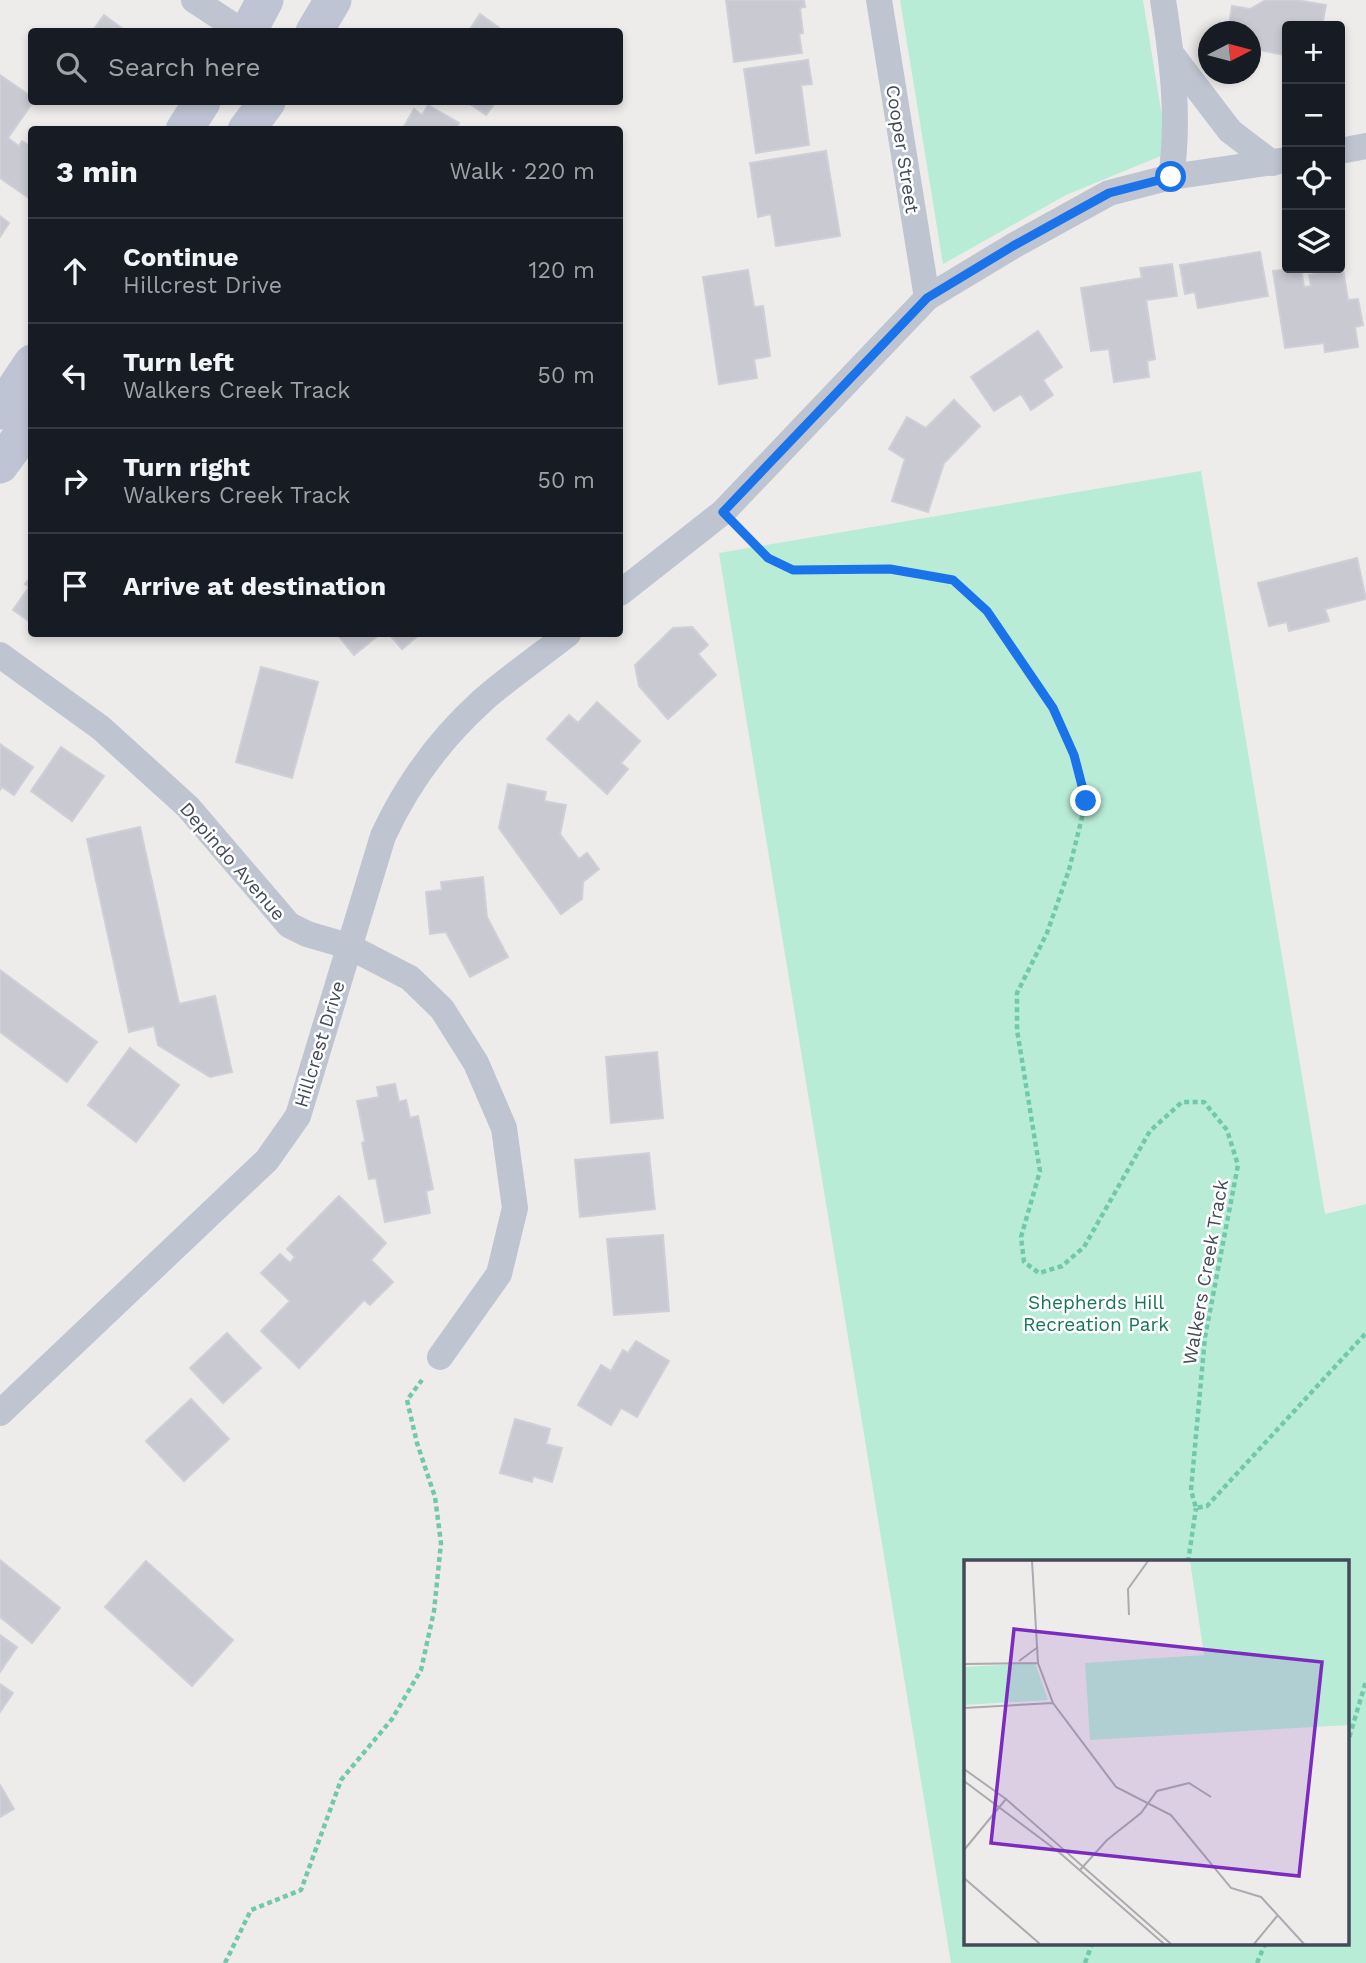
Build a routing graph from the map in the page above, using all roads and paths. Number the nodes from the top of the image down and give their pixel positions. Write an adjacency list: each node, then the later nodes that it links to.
1 (194, 0): 6 (street)
2 (265, 0): 7 (main road)
3 (333, 0): 8 (main road)
4 (879, 0): 18 (street, Cooper Street)
5 (1163, 0): 9 (street)
6 (239, 28)
7 (248, 28)
8 (316, 28)
9 (1172, 55): 16 (street); 17 (street)
10 (200, 105): 12 (main road)
11 (265, 105): 13 (main road)
12 (187, 126)
13 (249, 126)
14 (1366, 146): 15 (street)
15 (1345, 150)
16 (1280, 161): 17 (street)
17 (1171, 177): 18 (street)
18 (927, 298): 23 (street)
19 (28, 369): 20 (main road)
20 (0, 411)
21 (28, 426): 22 (main road)
22 (0, 465)
23 (723, 512): 24 (street); 31 (path, Walkers Creek Track)
24 (623, 591)
25 (564, 637): 27 (street, Hillcrest Drive)
26 (0, 655): 27 (street, Depindo Avenue)
27 (348, 946): 29 (street, Depindo Avenue); 30 (street, Hillcrest Drive)
28 (1366, 1334): 31 (path)
29 (440, 1357): 37 (path)
30 (0, 1413)
31 (1196, 1508): 32 (path)
32 (1188, 1560)
33 (1366, 1681): 34 (path)
34 (1348, 1742)
35 (1091, 1946): 38 (path)
36 (1264, 1946): 39 (path)
37 (225, 1963)
38 (1085, 1963)
39 (1257, 1963)

